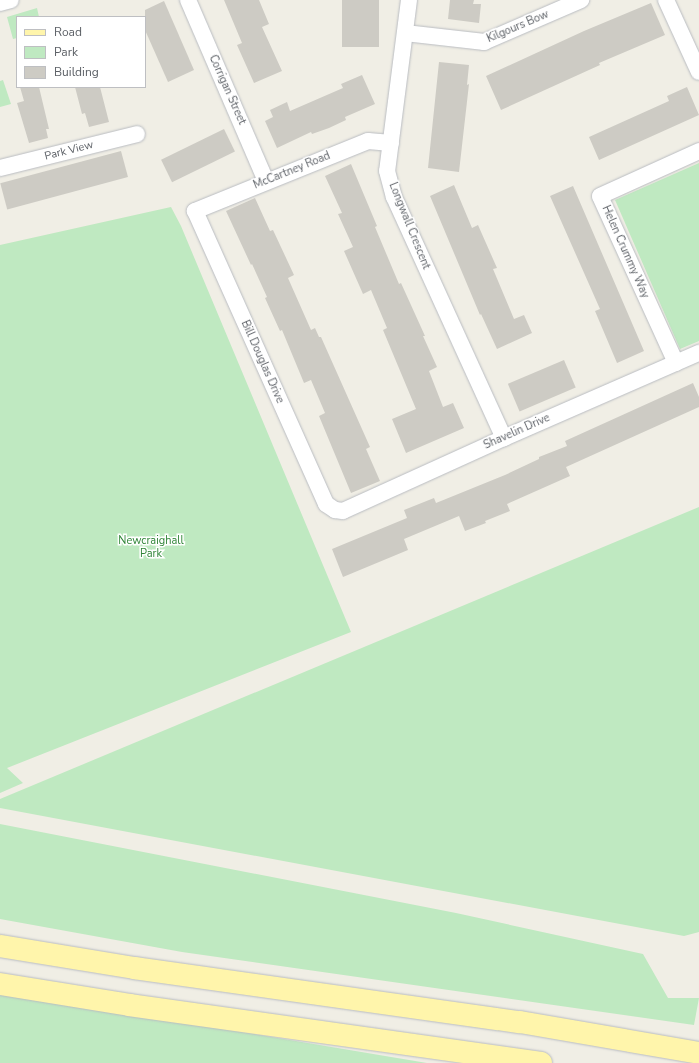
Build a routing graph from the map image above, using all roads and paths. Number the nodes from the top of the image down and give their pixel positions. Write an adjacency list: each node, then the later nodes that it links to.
1 (11, 0): 6 (street)
2 (188, 0): 13 (street, Corrigan Street)
3 (410, 0): 7 (street, Longwall Crescent)
4 (582, 0): 7 (street, Kilgours Bow)
5 (666, 0): 8 (street)
6 (0, 3)
7 (405, 33): 10 (street, Longwall Crescent)
8 (699, 72)
9 (137, 134): 12 (street, Park View)
10 (391, 143): 13 (street, McCartney Road); 17 (street, Longwall Crescent)
11 (699, 151): 16 (street, Helen Crummy Way)
12 (0, 168)
13 (266, 181): 14 (street, McCartney Road)
14 (195, 211): 18 (street, Bill Douglas Drive)
15 (699, 353): 16 (street, Shavelin Drive)
16 (676, 363): 17 (street, Shavelin Drive)
17 (504, 438): 18 (street, Shavelin Drive)
18 (335, 510)
19 (0, 946): 21 (main road)
20 (0, 984): 22 (main road)
21 (699, 1053)
22 (541, 1063)

